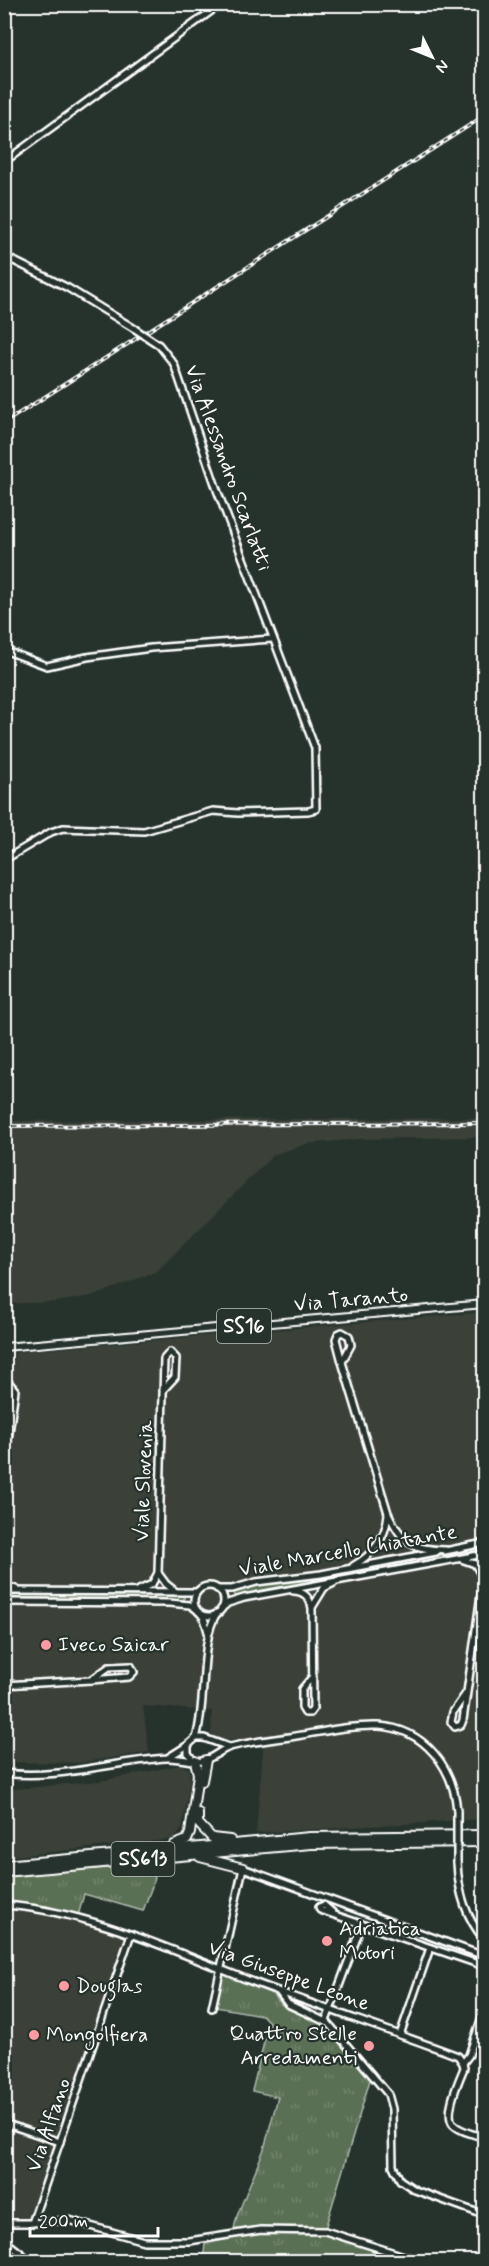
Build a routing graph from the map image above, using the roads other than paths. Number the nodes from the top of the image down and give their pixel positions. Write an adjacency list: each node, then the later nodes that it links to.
1 (220, 4): 2 (street)
2 (4, 162)
3 (4, 256): 4 (street, Via Alessandro Scarlatti, bridge)
4 (272, 639): 5 (street); 6 (street, Via Alessandro Scarlatti)
5 (4, 650)
6 (4, 860)
7 (484, 1304): 8 (main road, Via Taranto / SS16)
8 (4, 1347)
9 (342, 1362): 9 (street); 15 (street)
10 (4, 1388): 13 (street)
11 (163, 1390): 11 (street, Viale Slovenia); 21 (street, Viale Slovenia)
12 (4, 1415): 13 (street)
13 (10, 1424): 14 (street)
14 (4, 1468)
15 (388, 1512): 17 (street); 20 (street)
16 (484, 1544): 17 (street, Viale Marcello Chiatante)
17 (446, 1550): 20 (street, Viale Marcello Chiatante)
18 (484, 1554): 19 (street, Viale Marcello Chiatante)
19 (461, 1558): 22 (street); 23 (street, Viale Marcello Chiatante)
20 (348, 1569): 25 (street, Viale Marcello Chiatante)
21 (158, 1573): 28 (street); 30 (street)
22 (484, 1576): 36 (street)
23 (340, 1580): 31 (street, Viale Marcello Chiatante); 33 (street)
24 (4, 1585): 27 (street)
25 (218, 1589): 29 (street, Viale Marcello Chiatante); 35 (street, Viale Marcello Chiatante)
26 (4, 1591): 27 (street, Viale Marcello Chiatante)
27 (24, 1591): 30 (street, Viale Marcello Chiatante)
28 (178, 1592): 29 (street, Viale Marcello Chiatante); 30 (street, Viale Marcello Chiatante)
29 (197, 1592): 34 (street)
30 (133, 1593)
31 (270, 1593): 33 (street); 35 (street, Viale Marcello Chiatante)
32 (4, 1604): 34 (street, Viale Marcello Chiatante)
33 (312, 1608): 39 (street)
34 (198, 1611): 35 (street, Viale Marcello Chiatante); 38 (street)
35 (219, 1611): 38 (street)
36 (476, 1624): 37 (street); 42 (street)
37 (484, 1626)
38 (208, 1636): 43 (street)
39 (313, 1676): 39 (street)
40 (91, 1680): 40 (street); 41 (street)
41 (4, 1684)
42 (467, 1692): 42 (street)
43 (201, 1723): 44 (street); 45 (street)
44 (196, 1738): 45 (street); 46 (street)
45 (205, 1739): 47 (street); 49 (street)
46 (188, 1745): 48 (street); 50 (street)
47 (230, 1747): 49 (street); 64 (street, bridge)
48 (168, 1757): 50 (street); 51 (street)
49 (207, 1759): 50 (street); 53 (highway)
50 (193, 1760): 55 (highway)
51 (4, 1773)
52 (484, 1835): 53 (highway, SS613)
53 (276, 1840): 55 (highway, SS613)
54 (484, 1842): 56 (highway, SS613)
55 (112, 1855): 57 (highway, SS613)
56 (142, 1859): 58 (highway); 59 (highway, SS613)
57 (4, 1865)
58 (243, 1868): 66 (street); 68 (street)
59 (4, 1872)
60 (4, 1905): 63 (street, Via Giuseppe Leone)
61 (333, 1913): 62 (street)
62 (362, 1924): 65 (street); 71 (street)
63 (131, 1934): 68 (street, Via Giuseppe Leone); 78 (street, Via Alfano)
64 (484, 1939)
65 (430, 1948): 67 (street); 74 (street)
66 (484, 1956)
67 (484, 1966)
68 (220, 1969): 69 (street, Via Giuseppe Leone); 70 (street)
69 (279, 1992): 71 (street, Via Giuseppe Leone); 73 (street)
70 (212, 2008)
71 (331, 2010): 73 (street); 74 (street, Via Giuseppe Leone)
72 (484, 2011): 75 (street)
73 (326, 2021): 79 (street)
74 (400, 2034): 75 (street, Via Giuseppe Leone)
75 (463, 2063): 77 (street)
76 (4, 2123): 78 (street)
77 (484, 2138)
78 (60, 2142): 81 (street, Via Alfano)
79 (484, 2215)
80 (4, 2223): 81 (street)
81 (33, 2223): 86 (street)
82 (4, 2240): 83 (street); 84 (street)
83 (29, 2260): 85 (street)
84 (13, 2262)
85 (20, 2262)
86 (423, 2262)

